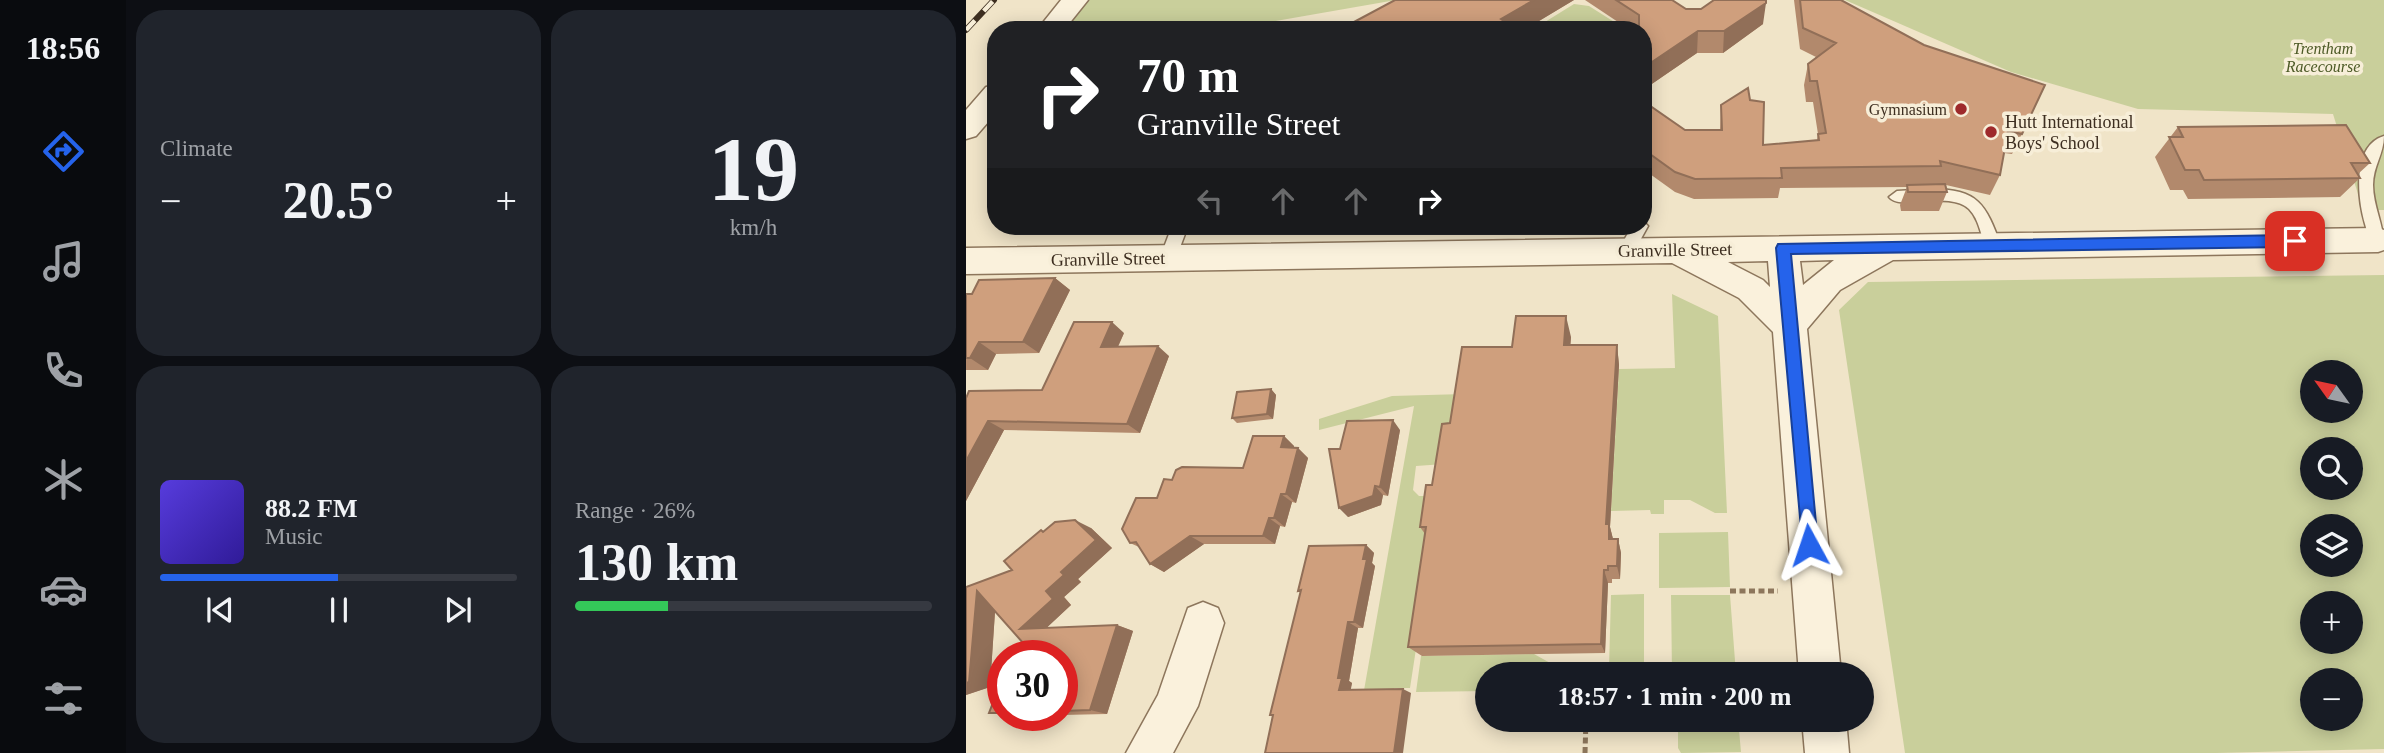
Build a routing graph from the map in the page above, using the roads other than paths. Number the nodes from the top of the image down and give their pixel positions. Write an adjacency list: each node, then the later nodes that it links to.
1 (1075, 0): 2 (street)
2 (1058, 21)
3 (987, 104): 4 (street)
4 (966, 129)
5 (2384, 141): 10 (lane)
6 (1897, 197): 11 (lane)
7 (1177, 235): 15 (lane)
8 (1530, 235): 15 (street, Granville Street)
9 (1651, 235): 14 (street, Granville Street)
10 (2381, 240): 11 (street, Granville Street)
11 (1993, 246): 12 (street, Granville Street)
12 (1891, 247): 13 (street, Granville Street); 17 (street)
13 (1783, 248): 14 (street, Granville Street); 17 (street)
14 (1674, 250): 17 (street)
15 (1168, 258): 16 (street, Granville Street)
16 (966, 261)
17 (1790, 327): 19 (street)
18 (1203, 623): 21 (street)
19 (1820, 662)
20 (1825, 732): 22 (street)
21 (1149, 753)
22 (1827, 753)

